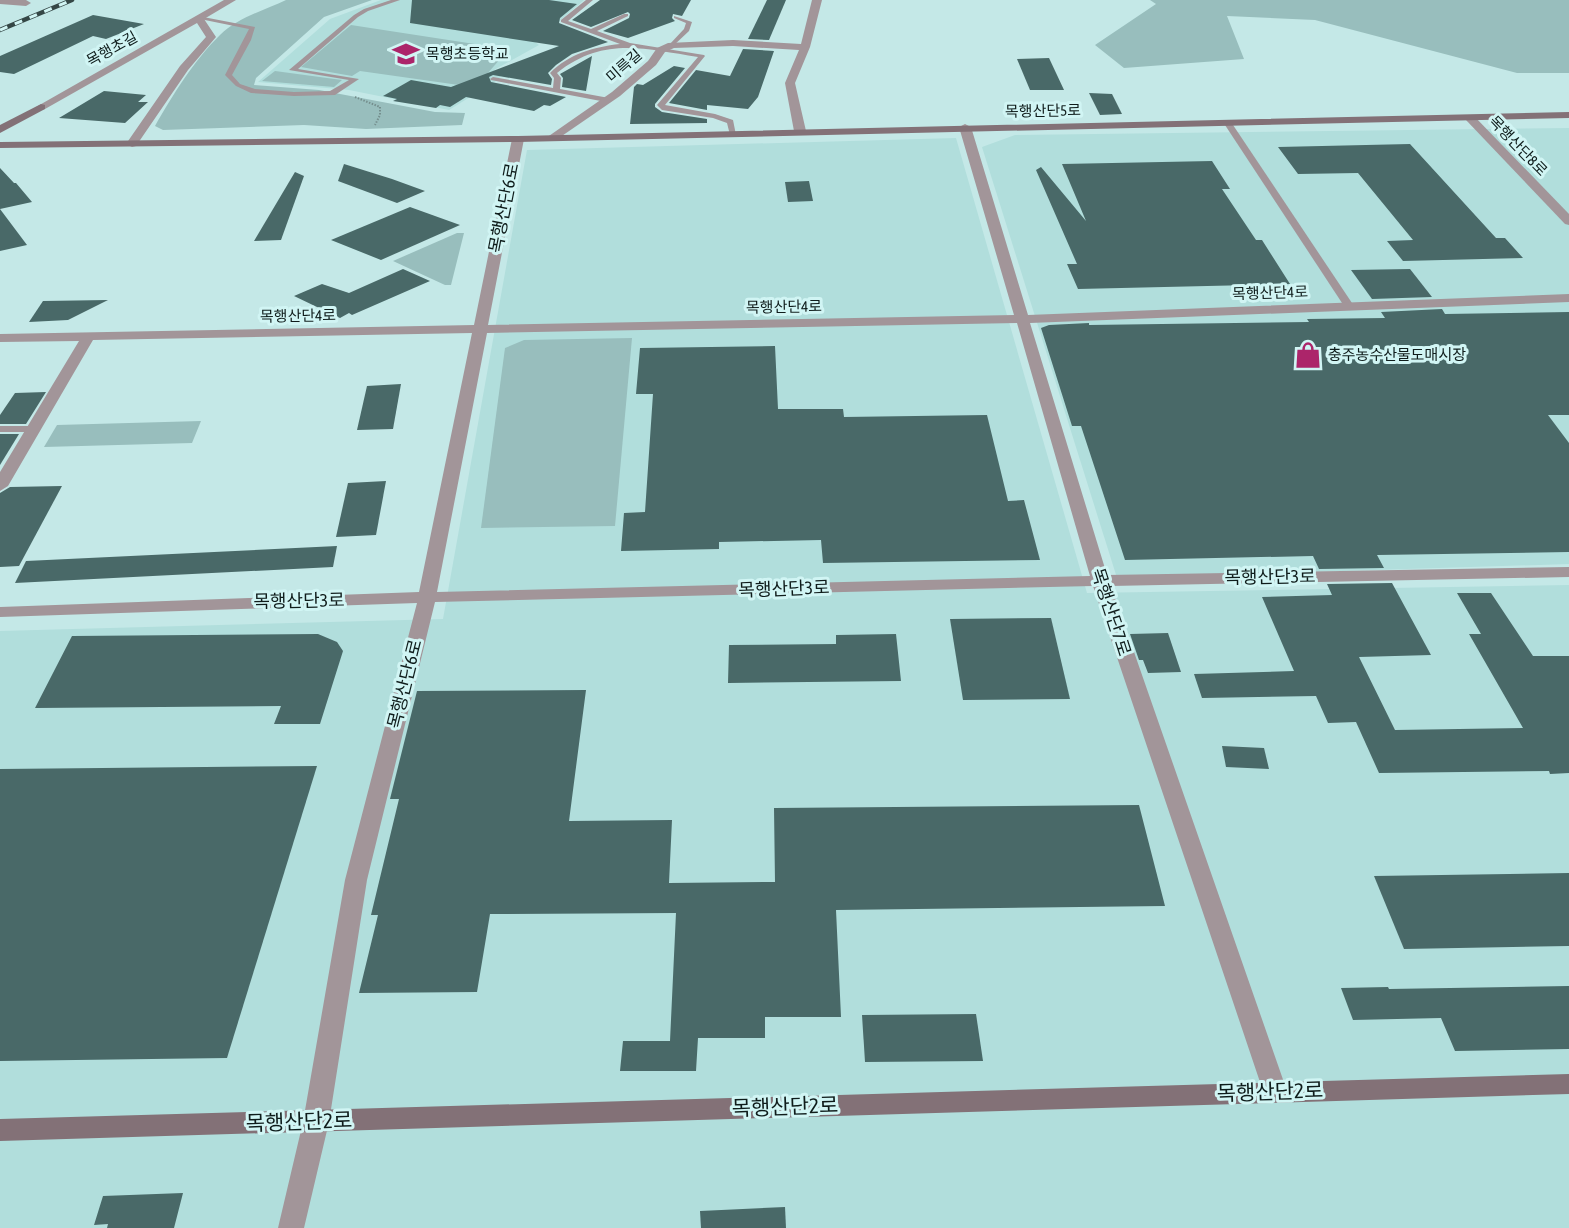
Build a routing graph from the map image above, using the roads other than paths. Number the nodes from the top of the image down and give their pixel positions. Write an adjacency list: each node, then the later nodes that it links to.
1 (231, 0): 9 (street, 목행초길)
2 (397, 0): 9 (lane)
3 (591, 0): 10 (lane, 미륵길)
4 (817, 0): 13 (street)
5 (0, 1): 6 (street)
6 (26, 3)
7 (626, 15): 10 (lane)
8 (676, 17): 12 (lane)
9 (198, 18): 18 (street, 목행초길); 30 (street)
10 (592, 31): 11 (lane, 미륵길)
11 (629, 45): 14 (lane, 미륵길); 16 (lane)
12 (672, 45): 13 (street); 14 (street)
13 (805, 47): 25 (street)
14 (661, 50): 17 (street, 미륵길); 26 (lane)
15 (493, 79): 16 (lane)
16 (556, 91): 17 (lane)
17 (606, 100): 27 (street, 미륵길)
18 (41, 107): 19 (street); 24 (street)
19 (0, 115)
20 (1569, 115): 21 (street, 목행산단5로)
21 (1470, 118): 22 (street, 목행산단5로); 31 (street, 목행산단8로)
22 (1227, 122): 23 (street, 목행산단5로); 33 (lane)
23 (966, 127): 25 (street, 목행산단5로); 34 (street, 목행산단7로)
24 (0, 130)
25 (800, 131): 26 (street, 목행산단5로)
26 (733, 133): 27 (street, 목행산단5로)
27 (552, 138): 28 (street, 목행산단5로)
28 (518, 139): 30 (street, 목행산단5로); 35 (street, 목행산단6로)
29 (0, 144): 30 (street, 목행산단5로)
30 (132, 144)
31 (1569, 221)
32 (1569, 298): 33 (street, 목행산단4로)
33 (1349, 306): 34 (street, 목행산단4로)
34 (1023, 319): 35 (street, 목행산단4로); 42 (street, 목행산단7로)
35 (481, 329): 36 (street, 목행산단4로); 43 (street, 목행산단6로)
36 (88, 337): 37 (street, 목행산단4로); 39 (street)
37 (0, 339)
38 (0, 429): 39 (lane)
39 (33, 429): 40 (street)
40 (0, 486)
41 (1569, 572): 42 (street, 목행산단3로)
42 (1100, 580): 43 (street, 목행산단3로); 46 (street, 목행산단7로)
43 (427, 598): 44 (street, 목행산단3로); 47 (street, 목행산단6로)
44 (0, 612)
45 (1569, 1084): 46 (street, 목행산단2로)
46 (1275, 1091): 47 (street, 목행산단2로)
47 (316, 1122): 48 (street, 목행산단2로); 49 (street, 목행산단6로)
48 (0, 1130)
49 (291, 1228)

